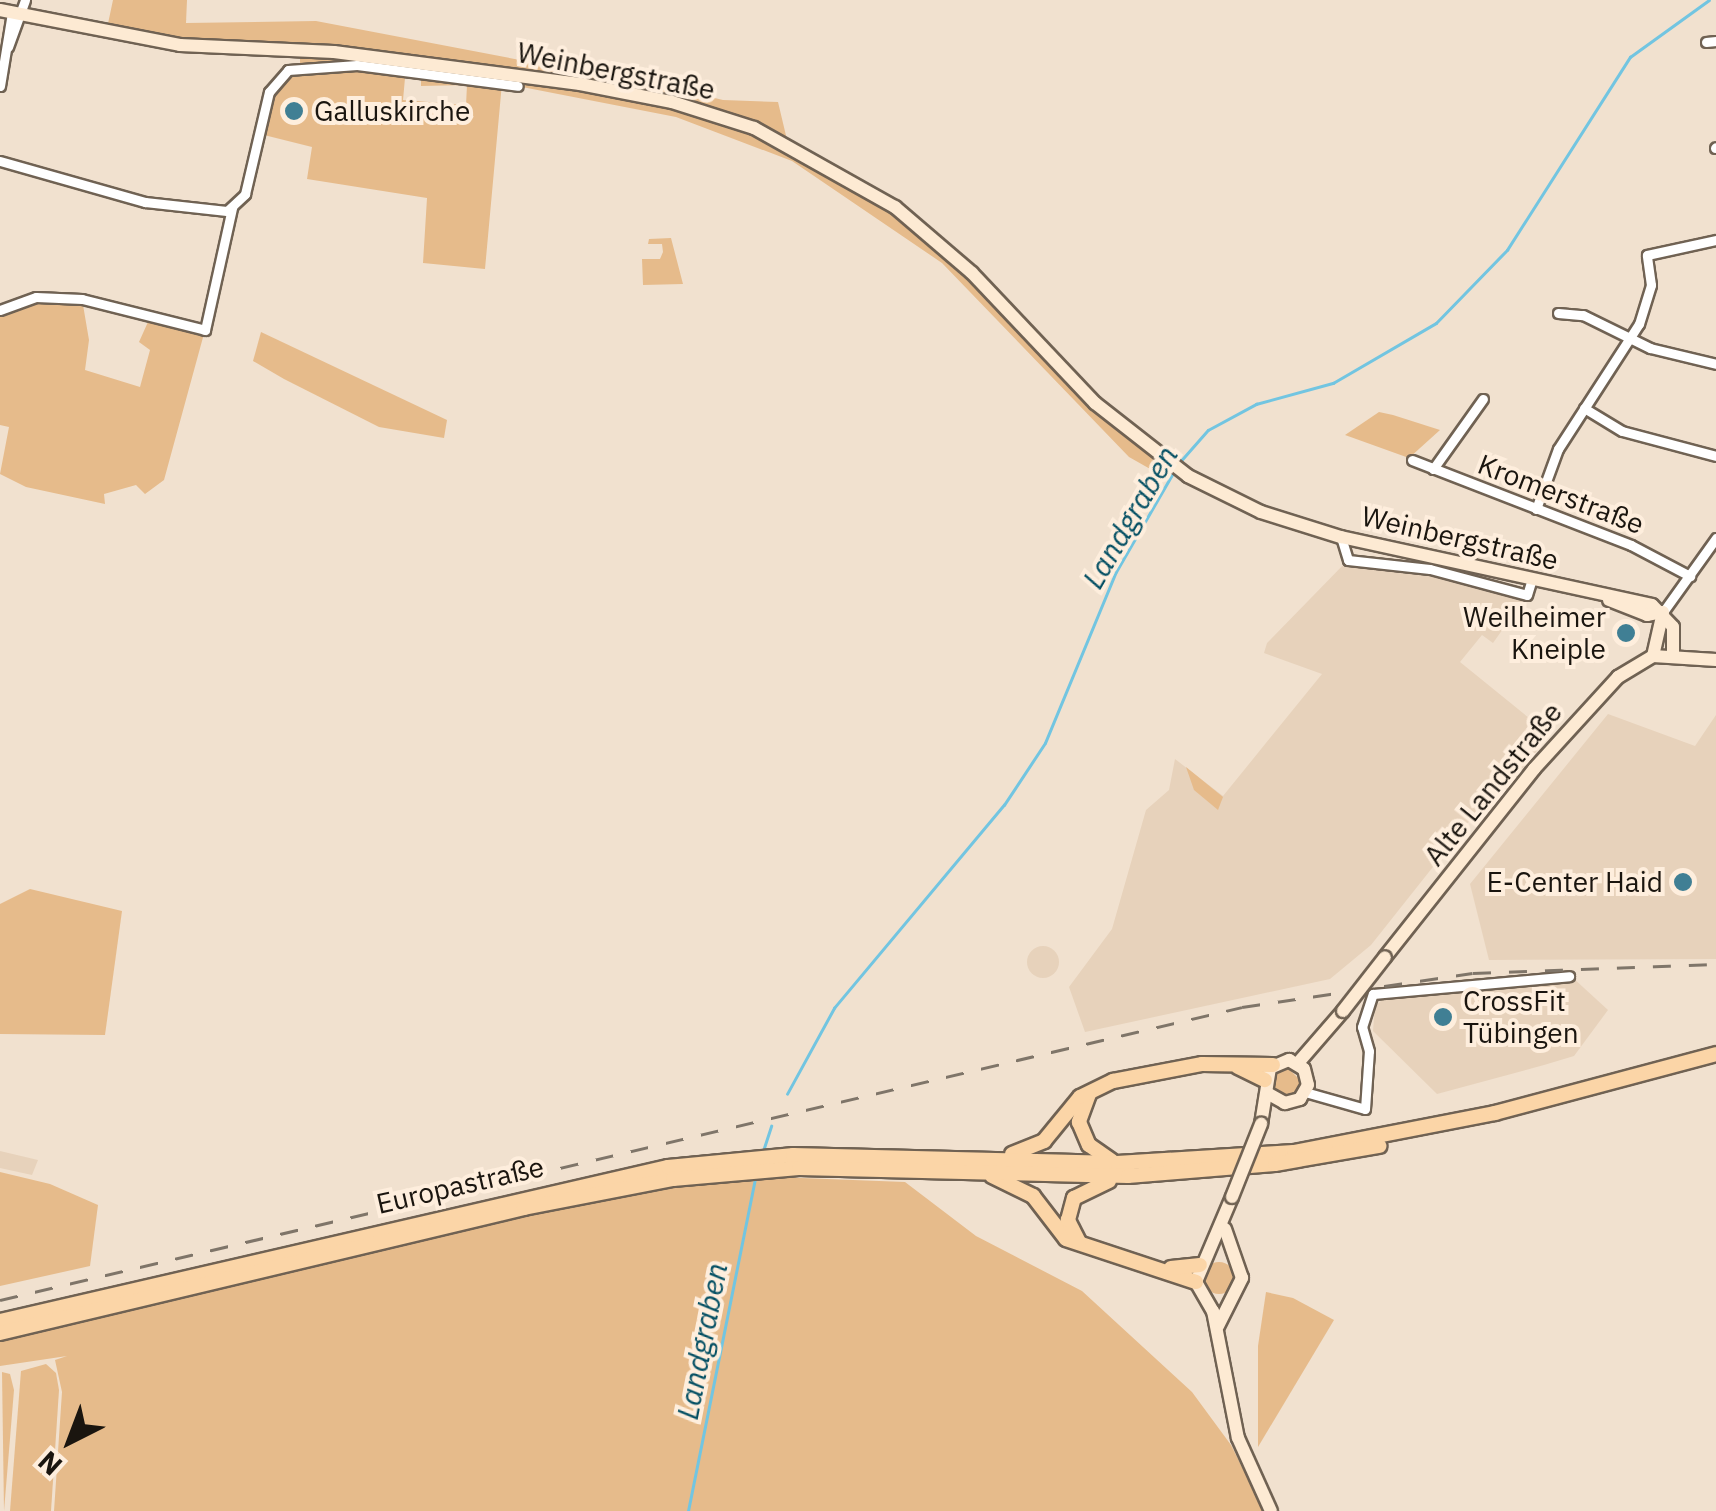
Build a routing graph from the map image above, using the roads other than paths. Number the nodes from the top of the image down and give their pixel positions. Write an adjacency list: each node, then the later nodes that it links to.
1 (24, 0): 2 (street)
2 (11, 12): 3 (street); 18 (street, Weinbergstraße)
3 (0, 86)
4 (518, 86): 6 (street)
5 (0, 160): 6 (street)
6 (232, 208): 8 (street)
7 (1716, 240): 10 (street)
8 (0, 310)
9 (1558, 312): 10 (street)
10 (1628, 340): 11 (street); 13 (street)
11 (1716, 364)
12 (1484, 399): 16 (street)
13 (1584, 408): 14 (street); 17 (street)
14 (1716, 456)
15 (1412, 460): 16 (street, Kromerstraße)
16 (1433, 469): 17 (street, Kromerstraße)
17 (1536, 510): 20 (street, Kromerstraße)
18 (1341, 536): 21 (street, Weinbergstraße); 21 (street)
19 (1716, 538): 20 (street)
20 (1690, 576): 23 (street)
21 (1532, 579): 22 (street, Weinbergstraße)
22 (1575, 589): 23 (street); 24 (street)
23 (1663, 612): 24 (street); 25 (street); 26 (street)
24 (1647, 614): 26 (street)
25 (1673, 627): 27 (street); 29 (street)
26 (1654, 628): 28 (street)
27 (1674, 653): 28 (street, Alte Landstraße); 29 (street, Alte Landstraße)
28 (1653, 656): 34 (street, Alte Landstraße, bridge)
29 (1712, 658)
30 (1569, 976): 37 (street)
31 (1716, 1054): 39 (main road)
32 (1228, 1064): 33 (main road); 35 (main road); 36 (main road)
33 (1273, 1064): 34 (street); 35 (street)
34 (1298, 1064): 37 (street)
35 (1267, 1087): 38 (street); 40 (street)
36 (1092, 1090): 41 (main road); 42 (main road)
37 (1305, 1092): 38 (street)
38 (1281, 1102): 40 (street)
39 (1496, 1113): 42 (main road, Europastraße); 45 (main road)
40 (1261, 1124): 46 (street, bridge)
41 (987, 1159): 42 (main road, Europastraße); 43 (main road, Europastraße)
42 (1117, 1163)
43 (762, 1164): 44 (main road, Europastraße); 54 (main road, Europastraße); 56 (main road, Europastraße)
44 (972, 1170): 45 (main road, Europastraße); 47 (main road)
45 (1128, 1176): 47 (main road)
46 (1225, 1224): 48 (street); 49 (street)
47 (1084, 1248): 50 (main road)
48 (1230, 1258): 49 (street); 53 (street)
49 (1204, 1261): 50 (main road); 51 (street)
50 (1160, 1269): 51 (main road)
51 (1196, 1282): 52 (street)
52 (1210, 1298): 53 (street); 55 (street)
53 (1226, 1299): 55 (street)
54 (0, 1320)
55 (1218, 1329): 57 (street)
56 (0, 1333)
57 (1272, 1511)

